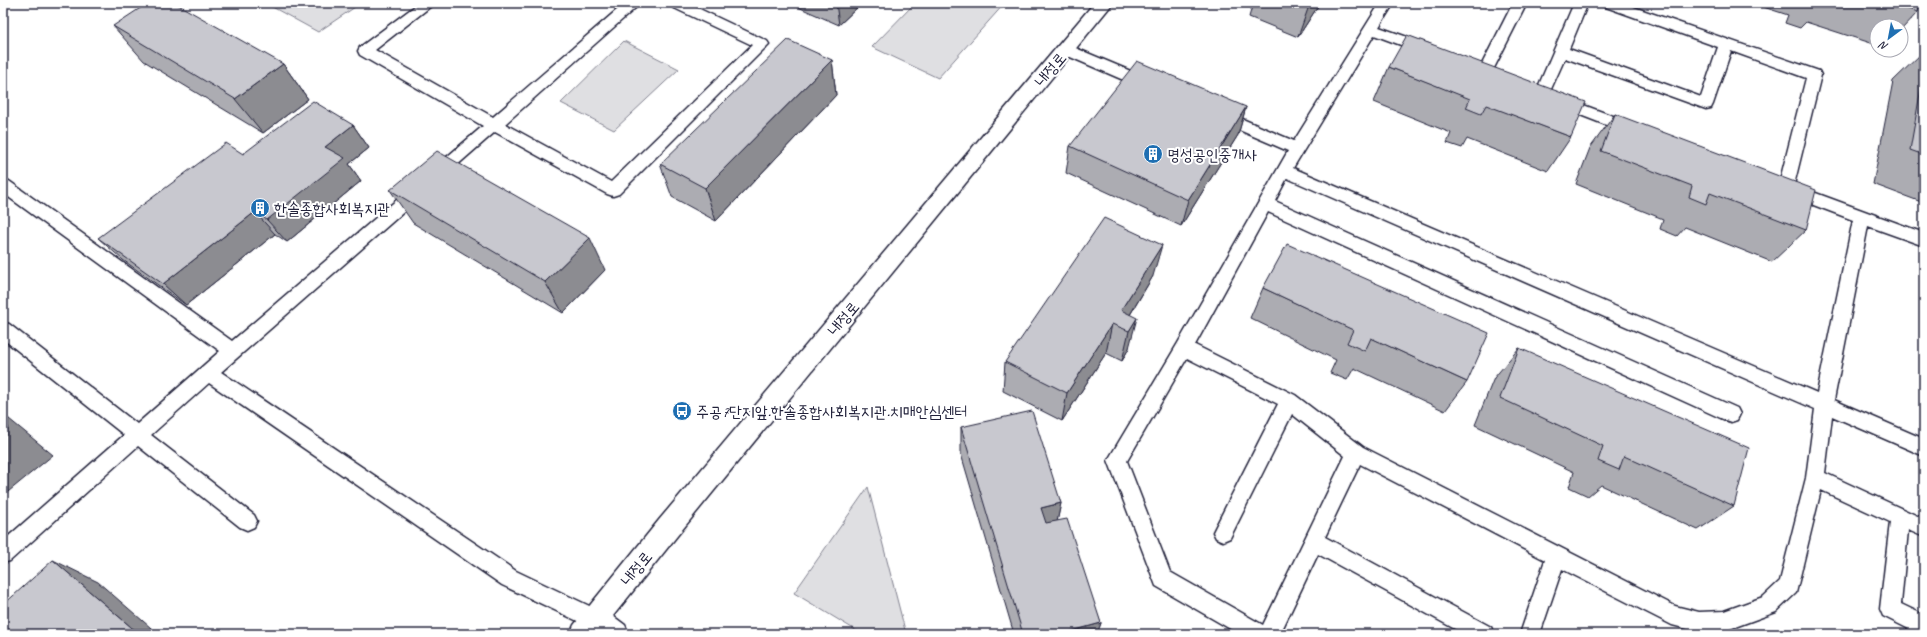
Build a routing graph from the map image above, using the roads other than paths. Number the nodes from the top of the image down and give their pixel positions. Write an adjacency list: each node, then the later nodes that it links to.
1 (428, 3): 21 (lane)
2 (634, 3): 21 (lane)
3 (675, 3): 21 (lane)
4 (1104, 3): 11 (street, 내정로)
5 (1387, 3): 9 (lane)
6 (1520, 3): 15 (lane)
7 (1581, 3): 12 (lane)
8 (1608, 3): 10 (lane)
9 (1371, 29): 13 (lane); 23 (lane)
10 (1726, 44): 12 (lane); 27 (lane)
11 (1066, 50): 17 (lane); 50 (street, 내정로)
12 (1560, 51): 19 (lane)
13 (1435, 54)
14 (1471, 67): 15 (lane)
15 (1486, 72): 16 (lane)
16 (1500, 78)
17 (1158, 89)
18 (1528, 89): 19 (lane)
19 (1542, 94): 22 (lane)
20 (1210, 111): 23 (lane)
21 (494, 125): 33 (lane)
22 (1646, 134)
23 (1298, 149): 24 (lane)
24 (1284, 170): 28 (lane); 36 (lane)
25 (1771, 182): 27 (lane)
26 (3, 185): 33 (lane)
27 (1786, 188): 29 (lane)
28 (1266, 204): 32 (lane); 37 (lane)
29 (1862, 216): 30 (lane); 36 (lane)
30 (1924, 240)
31 (3, 329): 38 (lane)
32 (1184, 348): 35 (lane); 52 (lane)
33 (233, 352): 34 (lane)
34 (208, 373): 38 (lane); 50 (lane)
35 (1289, 401): 40 (lane); 45 (lane)
36 (1824, 405): 39 (lane); 41 (lane)
37 (1731, 414)
38 (136, 436): 43 (lane); 47 (lane)
39 (1924, 448)
40 (1356, 453): 46 (lane); 48 (lane)
41 (1815, 478): 42 (lane); 48 (lane)
42 (1900, 517): 44 (lane); 49 (lane)
43 (247, 521)
44 (1924, 528)
45 (1224, 532)
46 (1313, 541): 53 (lane); 54 (lane)
47 (3, 554)
48 (1557, 556): 55 (lane)
49 (1924, 626)
50 (589, 627): 51 (street)
51 (616, 634)
52 (1259, 634)
53 (1269, 634)
54 (1484, 634)
55 (1530, 634)

